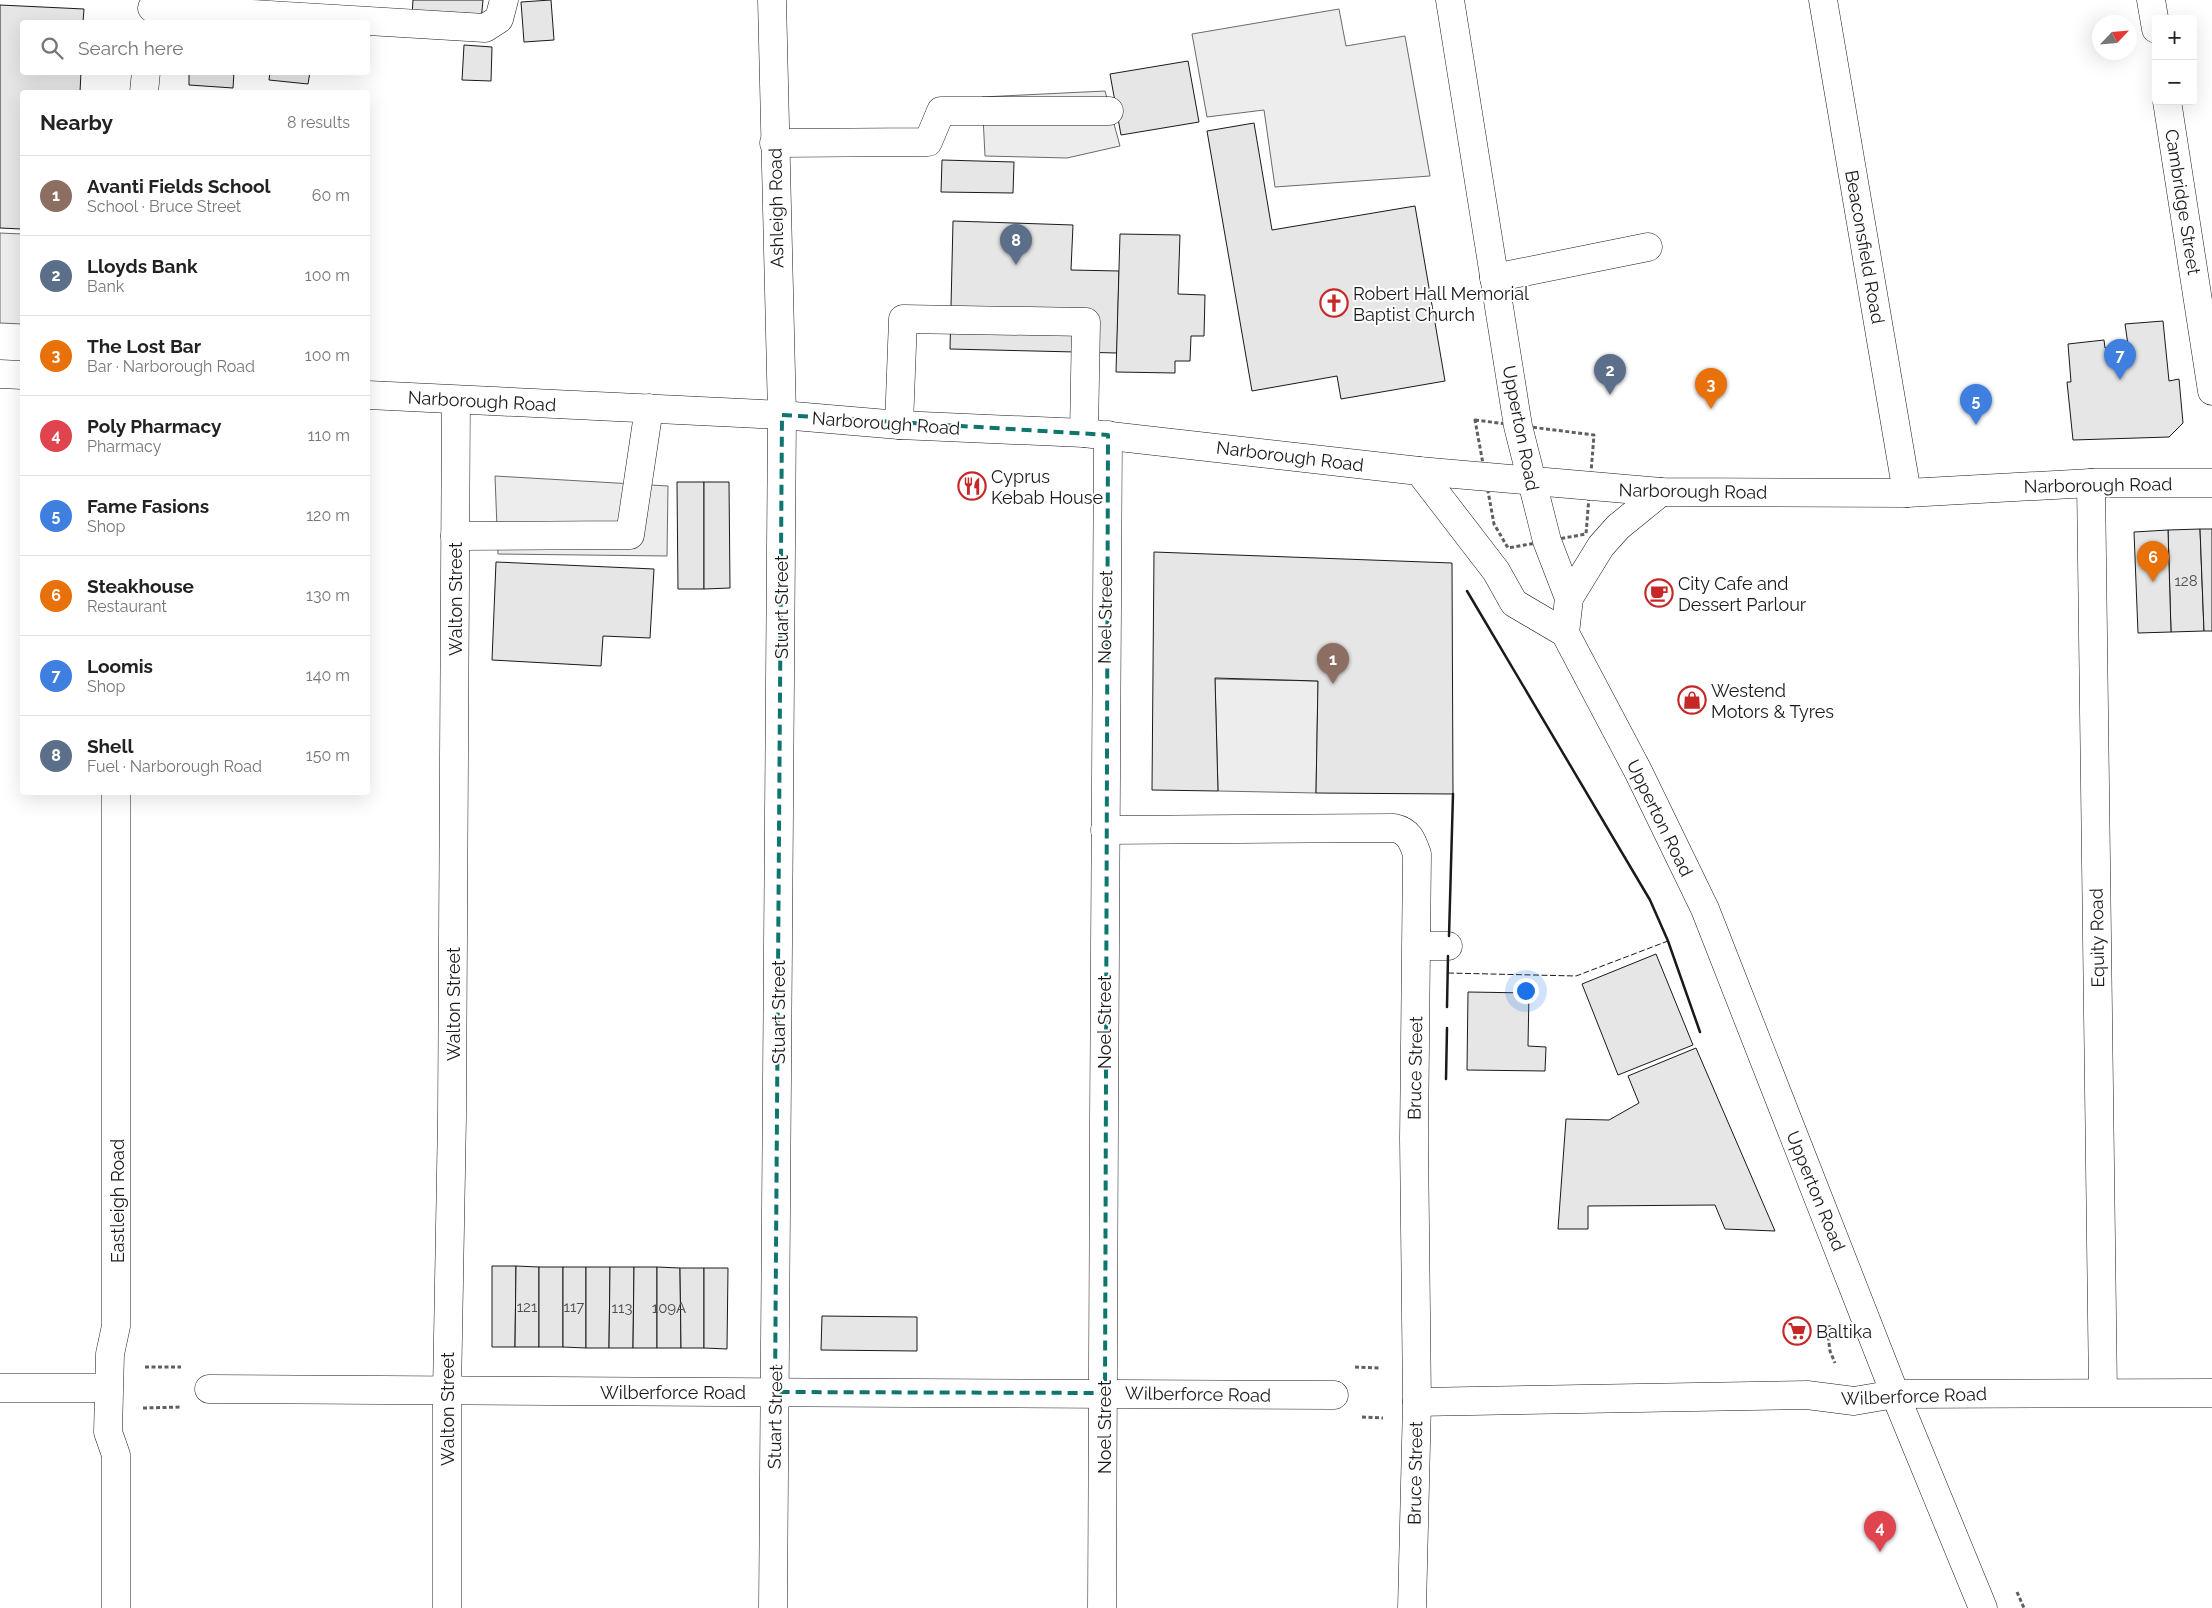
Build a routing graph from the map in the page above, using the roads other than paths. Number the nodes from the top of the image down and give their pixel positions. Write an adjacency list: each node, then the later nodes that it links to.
1 (504, 0): 9 (street)
2 (772, 0): 14 (street, Ashleigh Road)
3 (1450, 0): 16 (street, Upperton Road)
4 (1823, 0): 31 (street, Beaconsfield Road)
5 (2151, 0): 7 (street)
6 (152, 10): 8 (street)
7 (2154, 15)
8 (337, 20)
9 (370, 22)
10 (146, 75): 11 (street)
11 (144, 90)
12 (2168, 105): 19 (street, Cambridge Street)
13 (1109, 111): 14 (street)
14 (774, 143): 23 (street, Ashleigh Road)
15 (1648, 247): 16 (street)
16 (1494, 278): 27 (street, Upperton Road)
17 (0, 374): 18 (street)
18 (20, 376)
19 (2212, 391)
20 (370, 395): 21 (street, Narborough Road)
21 (456, 400): 22 (street, Narborough Road); 32 (street, Walton Street)
22 (649, 408): 23 (street, Narborough Road); 32 (street)
23 (782, 415): 24 (street, Narborough Road); 43 (street, Stuart Street)
24 (899, 425): 25 (street, Narborough Road); 25 (street, Noel Street)
25 (1096, 434): 26 (street, Narborough Road); 36 (street, Noel Street)
26 (1419, 471): 27 (street, Narborough Road); 34 (street)
27 (1531, 481): 30 (street, Narborough Road); 33 (street, Upperton Road)
28 (2091, 483): 29 (street, Narborough Road); 31 (street, Narborough Road); 44 (street, Equity Road)
29 (2212, 483)
30 (1661, 492): 31 (street, Narborough Road); 33 (street)
31 (1907, 493)
32 (455, 536): 42 (street, Walton Street)
33 (1569, 598): 34 (street, Upperton Road)
34 (1565, 633): 47 (street, Upperton Road)
35 (116, 795): 40 (street, Eastleigh Road)
36 (1105, 830): 37 (street, Bruce Street); 45 (street, Noel Street)
37 (1417, 946): 38 (street); 49 (street, Bruce Street)
38 (1448, 946)
39 (0, 1388): 40 (street)
40 (109, 1388): 50 (street, Eastleigh Road)
41 (209, 1389): 42 (street, Wilberforce Road)
42 (447, 1392): 43 (street, Wilberforce Road); 51 (street, Walton Street)
43 (775, 1392): 45 (street, Wilberforce Road); 52 (street, Stuart Street)
44 (2103, 1392): 46 (street, Wilberforce Road); 47 (street, Wilberforce Road)
45 (1105, 1393): 48 (street, Wilberforce Road); 53 (street, Noel Street)
46 (2212, 1393)
47 (1895, 1394): 49 (street, Wilberforce Road); 55 (street, Upperton Road)
48 (1334, 1395)
49 (1416, 1411): 54 (street, Bruce Street)
50 (116, 1608)
51 (447, 1608)
52 (773, 1608)
53 (1102, 1608)
54 (1412, 1608)
55 (1983, 1608)

